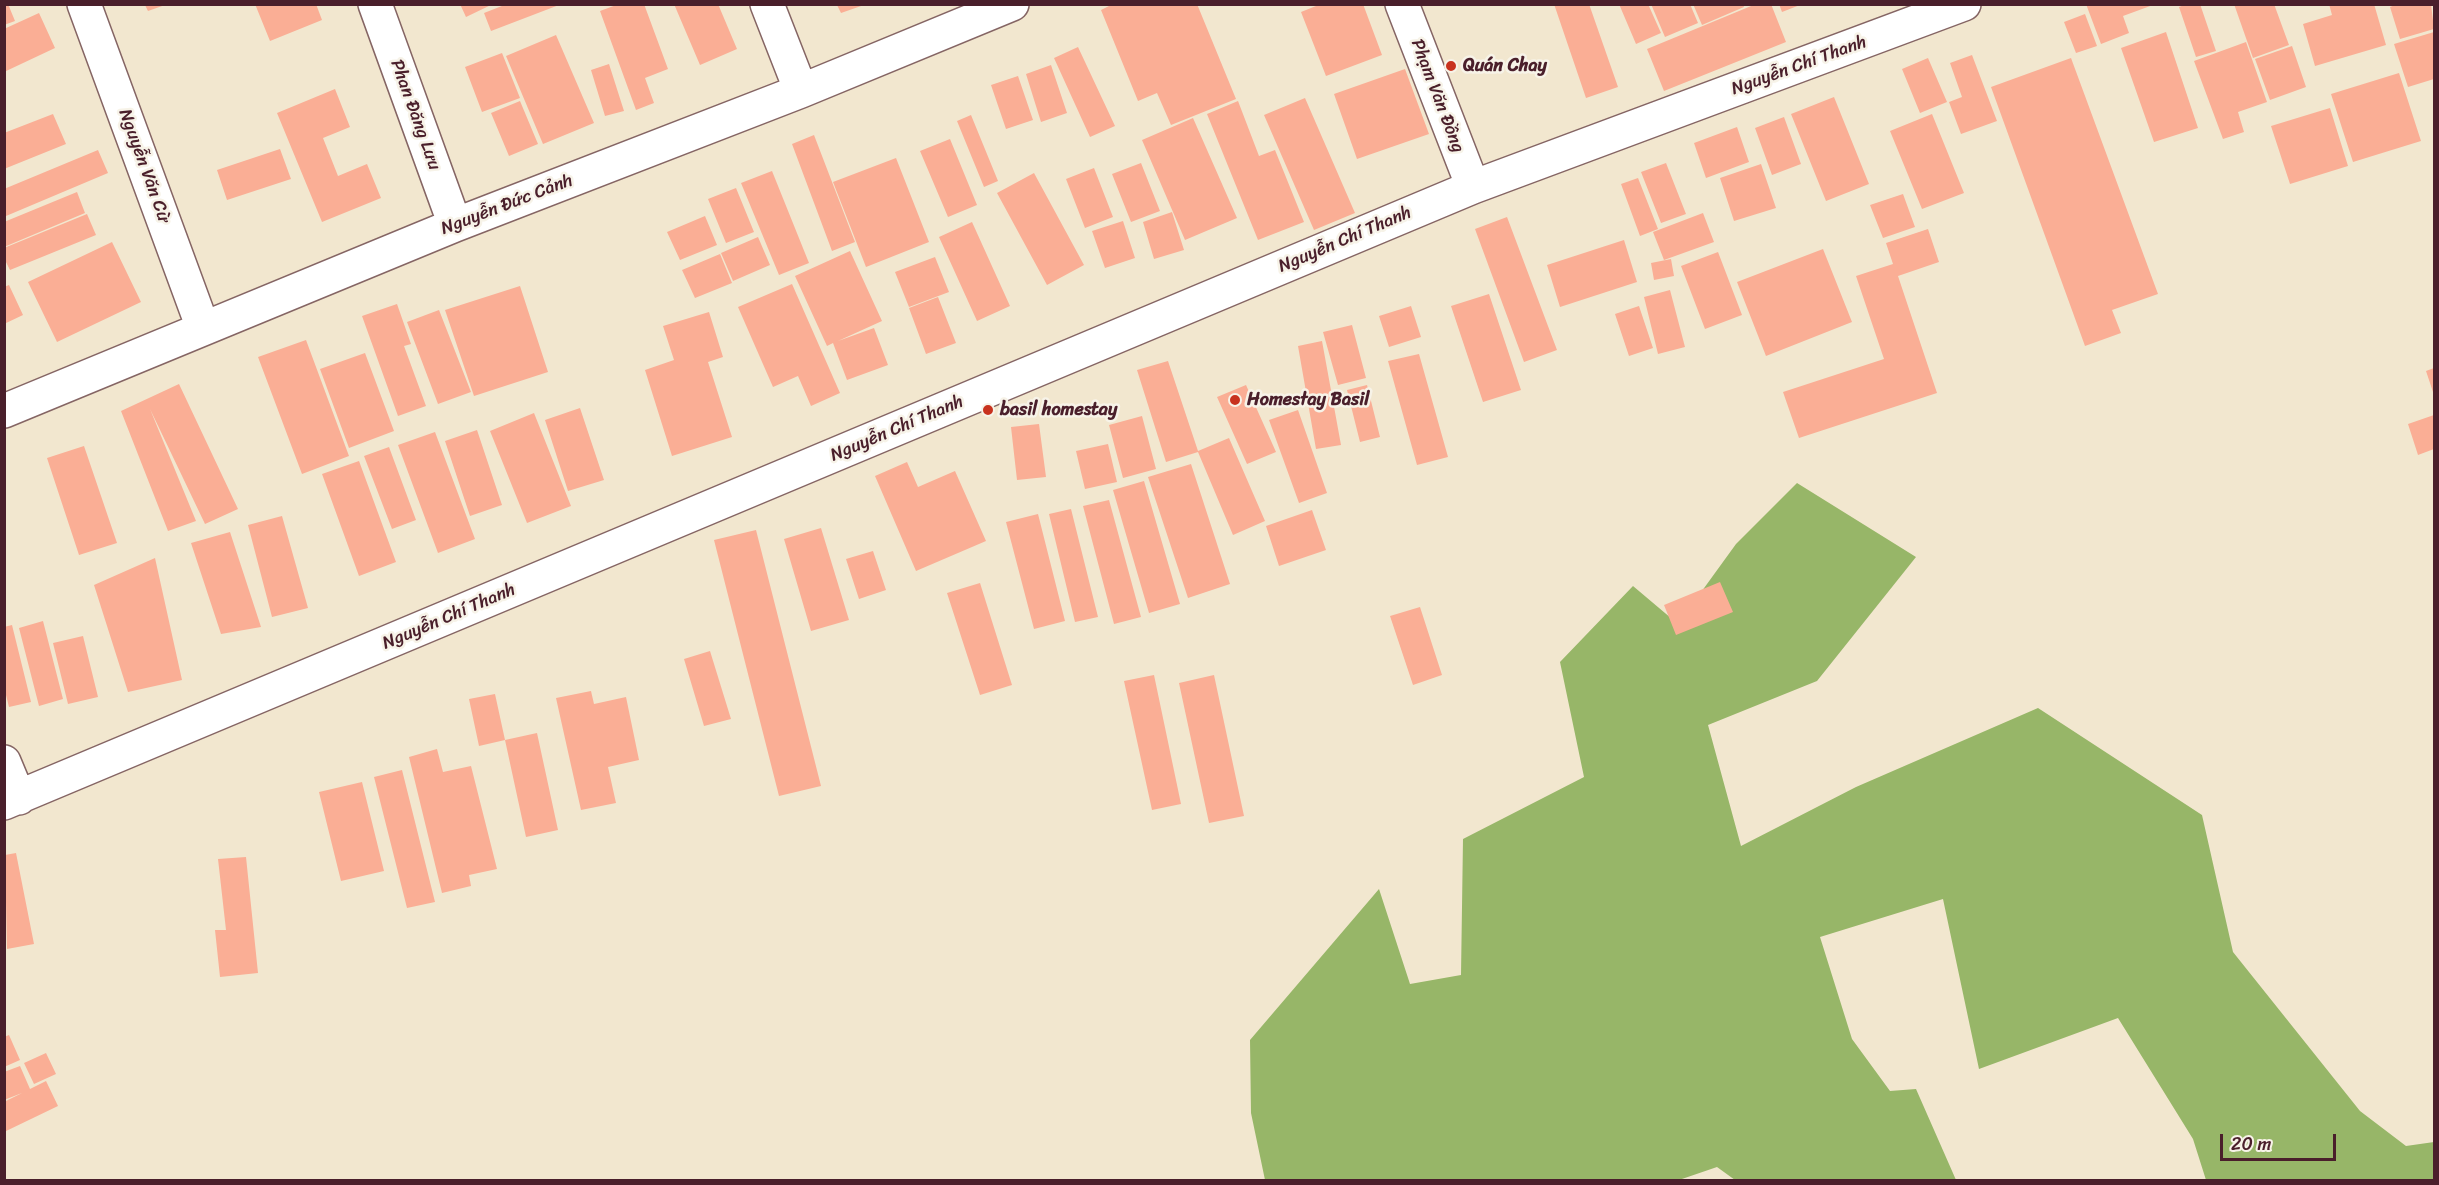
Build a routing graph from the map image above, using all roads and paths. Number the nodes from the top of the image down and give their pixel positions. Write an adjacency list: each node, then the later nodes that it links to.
1 (84, 4): 10 (street, Nguyễn Văn Cừ)
2 (375, 4): 9 (street, Phan Đăng Lưu)
3 (767, 4): 7 (street)
4 (1012, 4): 7 (street, Nguyễn Đức Cảnh)
5 (1402, 4): 8 (street, Phạm Văn Đồng)
6 (1964, 4): 8 (street, Nguyễn Chí Thanh)
7 (801, 91): 9 (street, Nguyễn Đức Cảnh)
8 (1473, 187): 13 (street, Nguyễn Chí Thanh)
9 (455, 225): 10 (street, Nguyễn Đức Cảnh)
10 (203, 328): 11 (street, Nguyễn Đức Cảnh)
11 (4, 411)
12 (4, 762): 13 (street)
13 (12, 800)

